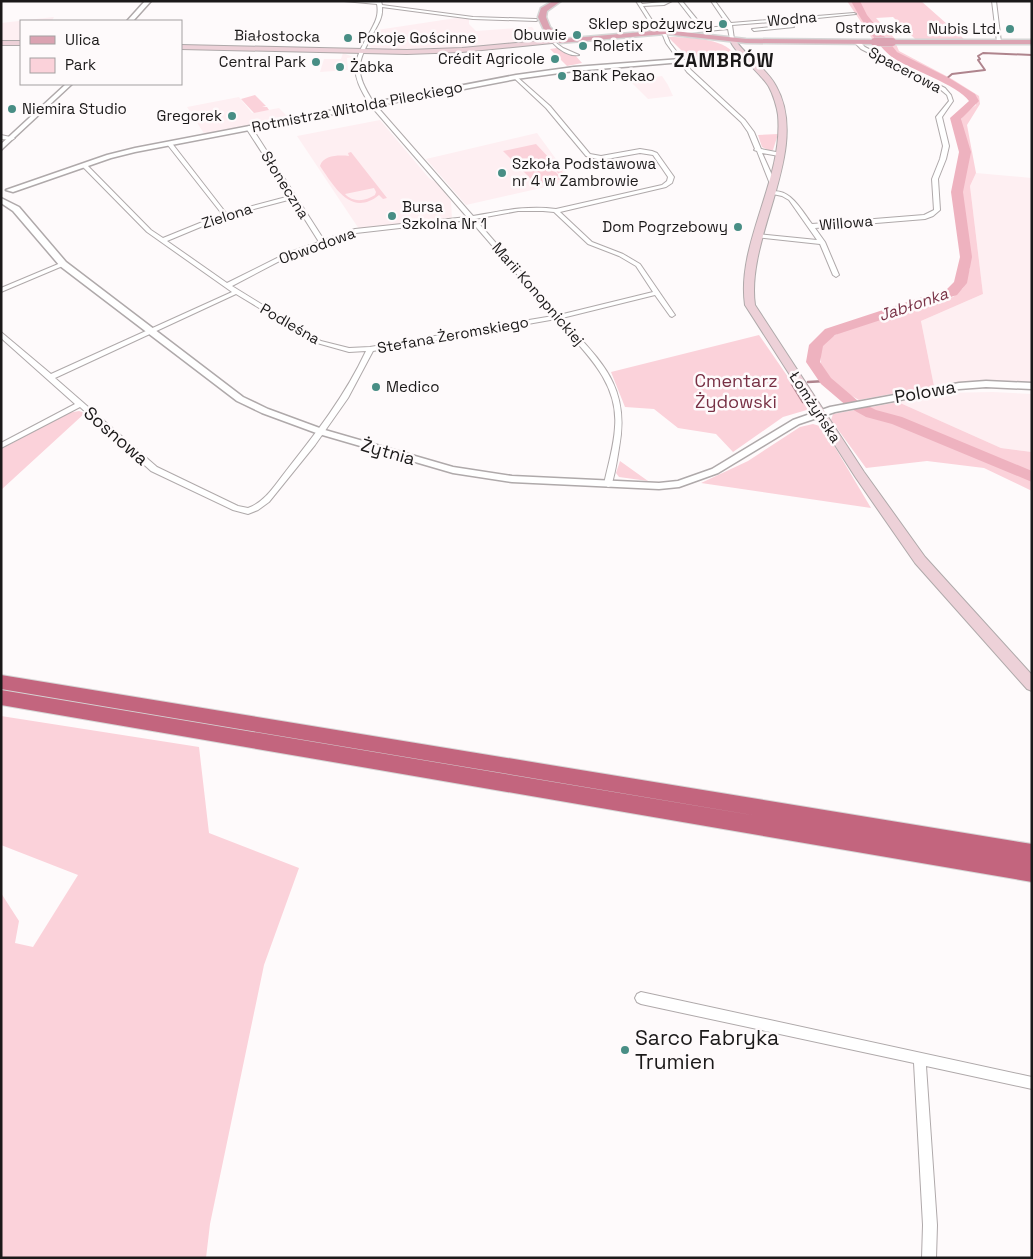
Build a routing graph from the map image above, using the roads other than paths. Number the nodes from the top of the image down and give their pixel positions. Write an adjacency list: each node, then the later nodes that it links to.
1 (148, 1): 12 (street)
2 (346, 1): 9 (street)
3 (552, 1): 13 (main road)
4 (558, 1): 21 (main road)
5 (670, 1): 10 (street)
6 (680, 1): 16 (street)
7 (713, 1): 15 (street)
8 (994, 1): 23 (street)
9 (380, 3): 13 (street); 28 (street)
10 (639, 3): 18 (street)
11 (854, 14): 14 (street, Wodna)
12 (131, 20)
13 (536, 20): 21 (main road)
14 (786, 20): 15 (street, Wodna); 17 (street)
15 (730, 26): 16 (street, Wodna); 20 (street)
16 (702, 29): 19 (street, Wodna)
17 (754, 30)
18 (660, 32): 20 (main road, Białostocka); 21 (main road, Białostocka); 30 (street)
19 (680, 33): 20 (main road, Białostocka); 21 (main road, Białostocka)
20 (736, 41): 22 (main road, Ostrowska); 29 (main road, Łomżyńska)
21 (557, 42): 28 (main road, Białostocka)
22 (857, 42): 23 (main road, Ostrowska, bridge); 49 (street, Spacerowa)
23 (999, 42): 24 (main road, Ostrowska)
24 (1032, 42)
25 (1, 43): 26 (main road)
26 (20, 43)
27 (182, 47): 28 (main road, Białostocka)
28 (359, 52): 33 (street, Marii Konopnickiej)
29 (745, 56): 30 (street); 40 (main road, Łomżyńska)
30 (682, 62): 31 (street, Rotmistrza Witolda Pileckiego); 39 (street)
31 (516, 78): 33 (street, Rotmistrza Witolda Pileckiego); 42 (street)
32 (68, 85): 36 (street)
33 (372, 104): 34 (street, Rotmistrza Witolda Pileckiego); 51 (street, Marii Konopnickiej)
34 (249, 128): 37 (street, Rotmistrza Witolda Pileckiego); 45 (street, Słoneczna)
35 (1, 137): 36 (street)
36 (12, 138): 38 (street)
37 (169, 143): 41 (street, Rotmistrza Witolda Pileckiego); 50 (street)
38 (1, 148)
39 (757, 150): 40 (street); 43 (street)
40 (779, 154): 43 (main road, Łomżyńska)
41 (84, 165): 44 (street, Rotmistrza Witolda Pileckiego); 54 (street, Podleśna)
42 (670, 182): 48 (street)
43 (772, 189): 52 (street, Willowa); 53 (main road, Łomżyńska)
44 (6, 191): 46 (street, Rotmistrza Witolda Pileckiego); 47 (street, Żytnia)
45 (293, 197): 50 (street, Zielona); 55 (street, Słoneczna)
46 (1, 200): 47 (street, Żytnia)
47 (16, 209): 57 (street, Żytnia)
48 (556, 211): 51 (street); 62 (street)
49 (935, 212): 52 (street, Willowa)
50 (225, 215): 54 (street, Zielona)
51 (472, 218): 55 (street, Obwodowa); 64 (street, Marii Konopnickiej)
52 (812, 226): 56 (street)
53 (758, 236): 56 (street); 71 (main road, Łomżyńska)
54 (162, 241): 59 (street, Podleśna)
55 (322, 242): 59 (street, Obwodowa)
56 (822, 242): 58 (street)
57 (63, 264): 60 (street); 65 (street, Żytnia)
58 (836, 275)
59 (227, 286): 61 (street, Podleśna)
60 (1, 290)
61 (236, 292): 65 (street); 67 (street, Podleśna)
62 (656, 293): 63 (street); 64 (street, Stefana Żeromskiego)
63 (672, 314)
64 (557, 317): 67 (street, Stefana Żeromskiego); 74 (street, Marii Konopnickiej)
65 (150, 331): 68 (street); 72 (street, Żytnia)
66 (1, 334): 68 (street, Sosnowa)
67 (370, 349): 72 (street)
68 (50, 378): 70 (street, Sosnowa)
69 (1032, 386): 71 (street, Polowa)
70 (80, 404): 72 (street, Sosnowa); 73 (street)
71 (819, 413): 74 (street, Żytnia); 76 (main road, Łomżyńska)
72 (322, 432): 74 (street, Żytnia)
73 (1, 446)
74 (608, 484)
75 (1, 682): 78 (highway)
76 (1032, 685)
77 (1, 697): 79 (highway)
78 (1032, 854)
79 (1032, 872)
80 (641, 998): 81 (street)
81 (920, 1060): 82 (street); 83 (street)
82 (1032, 1083)
83 (929, 1258)

